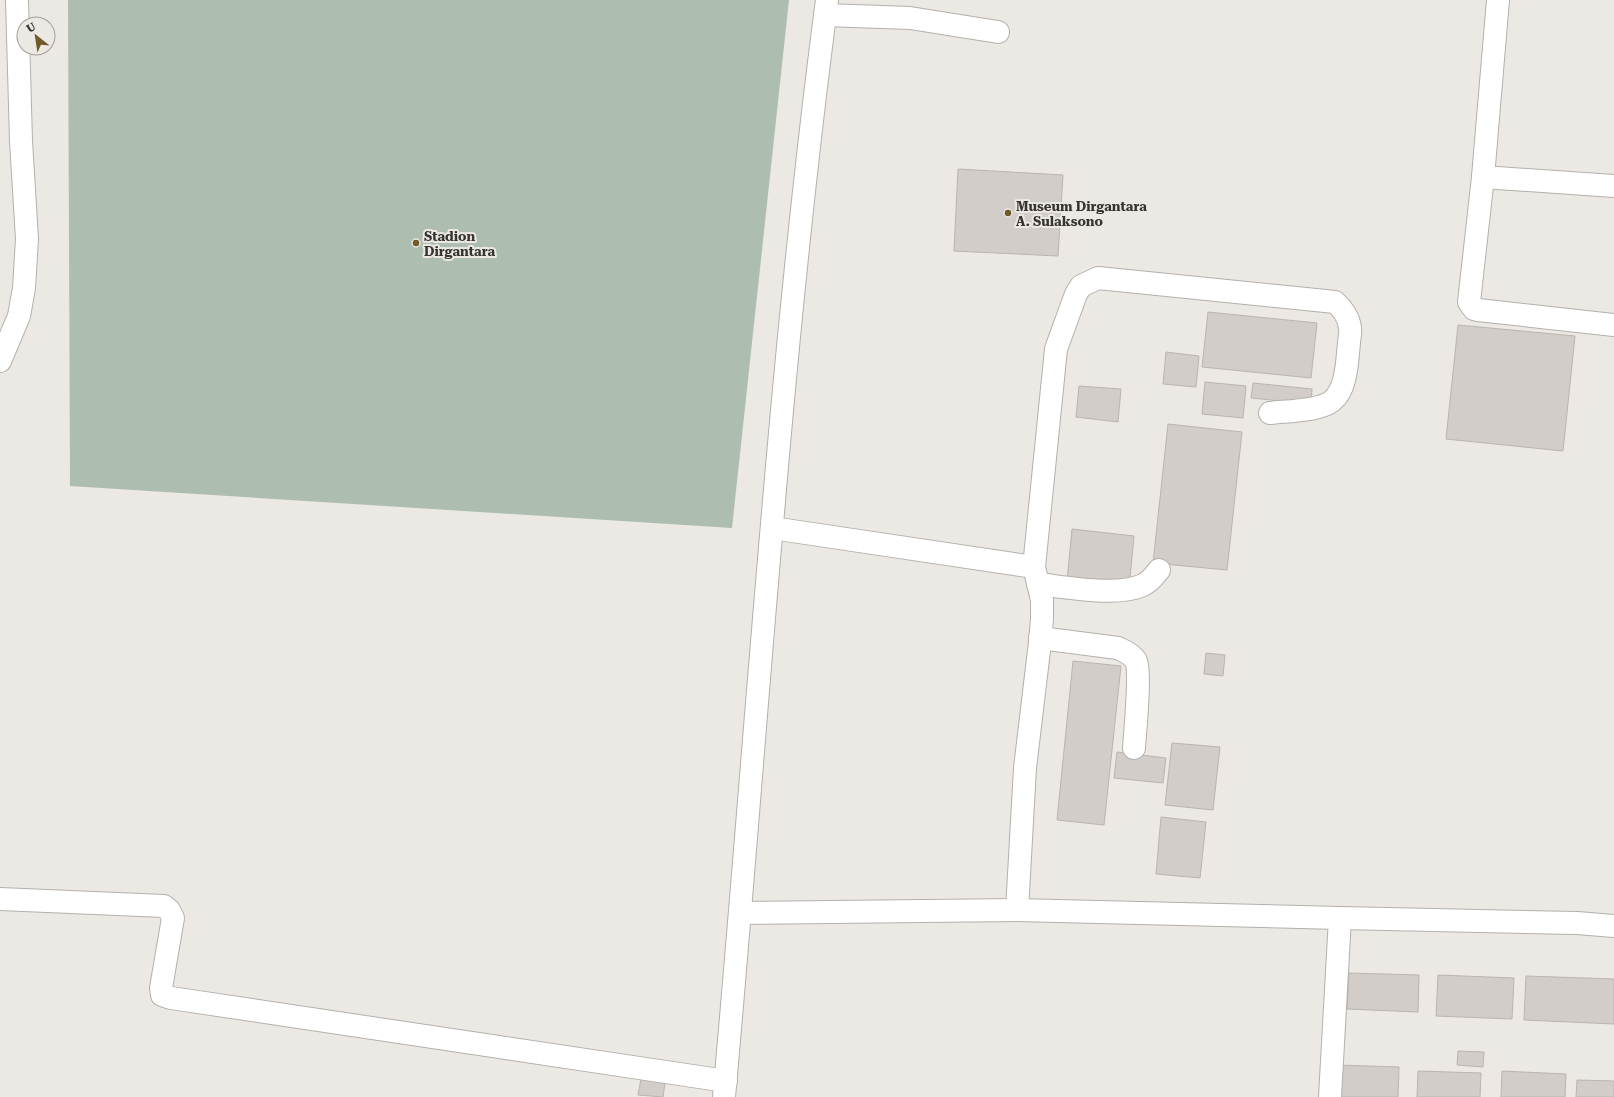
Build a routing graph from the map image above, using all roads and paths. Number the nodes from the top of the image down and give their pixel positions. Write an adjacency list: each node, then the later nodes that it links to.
1 (17, 0): 8 (street)
2 (1498, 0): 5 (street)
3 (826, 7): 4 (street); 10 (street)
4 (998, 32)
5 (1483, 177): 6 (street); 7 (street)
6 (1614, 186)
7 (1614, 325)
8 (0, 361)
9 (1270, 413): 12 (street)
10 (772, 528): 12 (street); 17 (street)
11 (1159, 570): 12 (street)
12 (1036, 576): 13 (street)
13 (1040, 638): 14 (street); 16 (street)
14 (1134, 748)
15 (0, 899): 20 (street)
16 (1018, 910): 17 (street); 18 (street)
17 (740, 913): 20 (street)
18 (1340, 918): 19 (street); 21 (street)
19 (1614, 926)
20 (725, 1089)
21 (1330, 1097)

